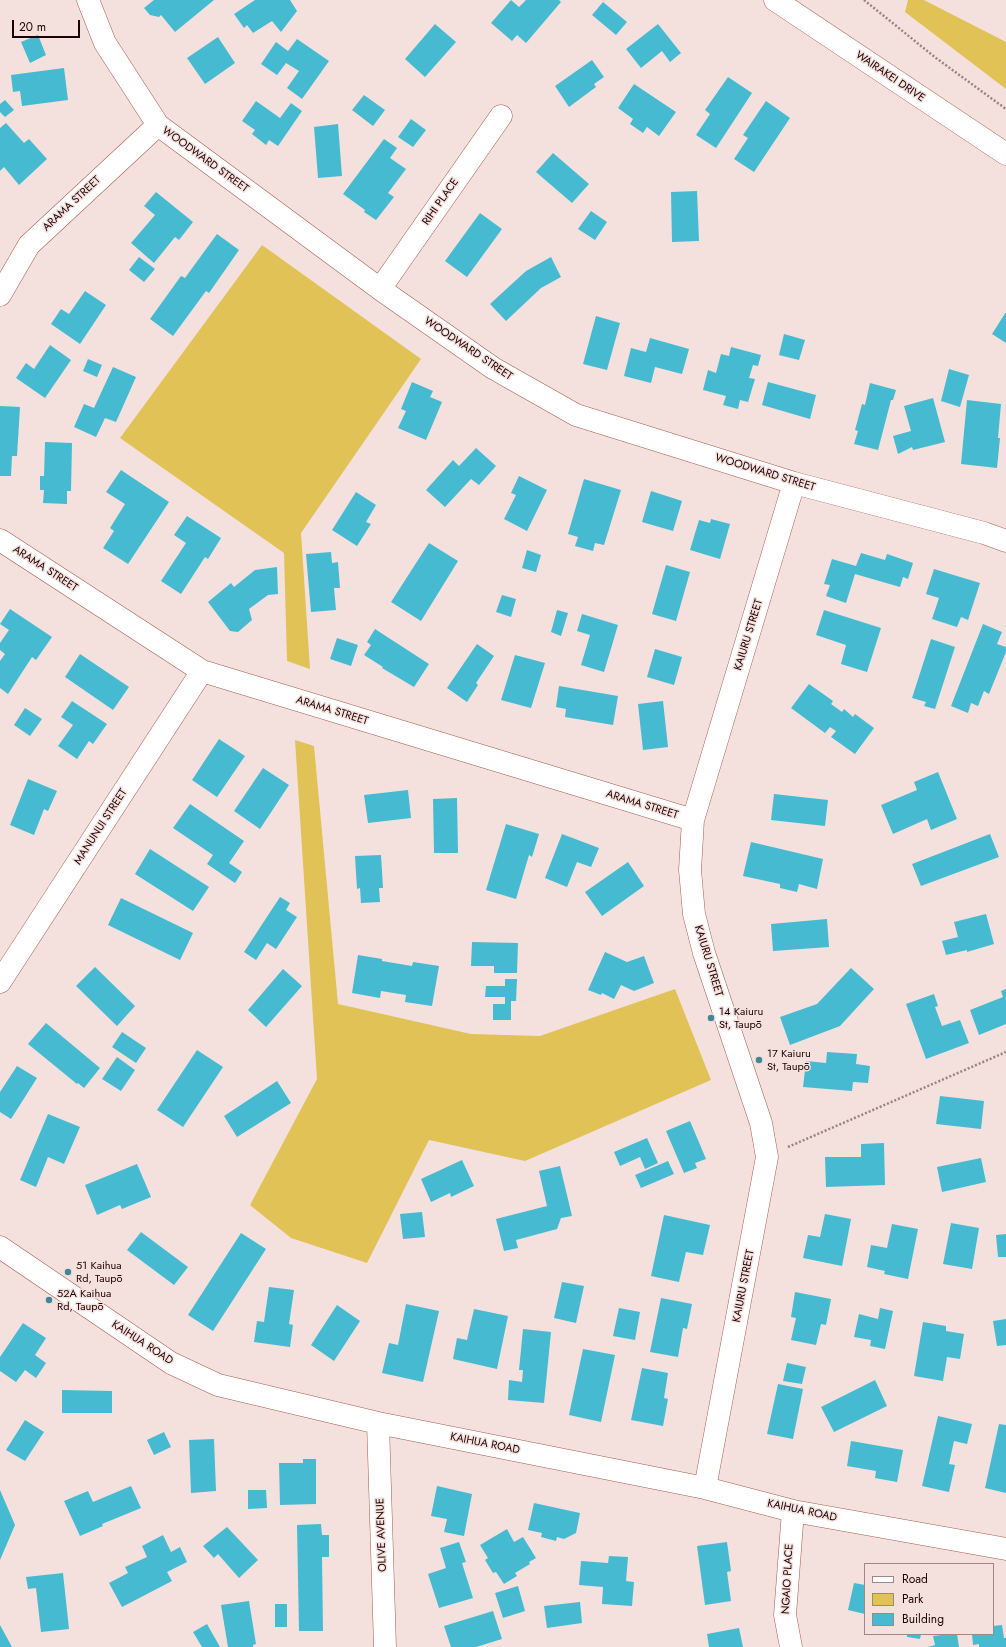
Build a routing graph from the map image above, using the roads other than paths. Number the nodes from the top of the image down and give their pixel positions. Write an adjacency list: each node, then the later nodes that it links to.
1 (88, 0): 4 (street, WOODWARD STREET)
2 (775, 0): 5 (street, WAIRAKEI DRIVE)
3 (502, 116): 6 (street, RIHI PLACE)
4 (158, 125): 6 (street, WOODWARD STREET); 7 (street, ARAMA STREET)
5 (1006, 154)
6 (380, 289): 8 (street, WOODWARD STREET)
7 (0, 295)
8 (794, 483): 10 (street, WOODWARD STREET); 12 (street, KAIURU STREET)
9 (0, 540): 11 (street, ARAMA STREET)
10 (1006, 541)
11 (202, 671): 12 (street, ARAMA STREET); 13 (street, MANUNUI STREET)
12 (693, 820): 16 (street, KAIURU STREET)
13 (0, 982)
14 (0, 1247): 15 (street, KAIHUA ROAD)
15 (378, 1423): 16 (street, KAIHUA ROAD); 19 (street, OLIVE AVENUE)
16 (705, 1488): 17 (street, KAIHUA ROAD)
17 (793, 1511): 18 (street, KAIHUA ROAD); 20 (street, NGAIO PLACE)
18 (1006, 1549)
19 (385, 1647)
20 (791, 1647)

